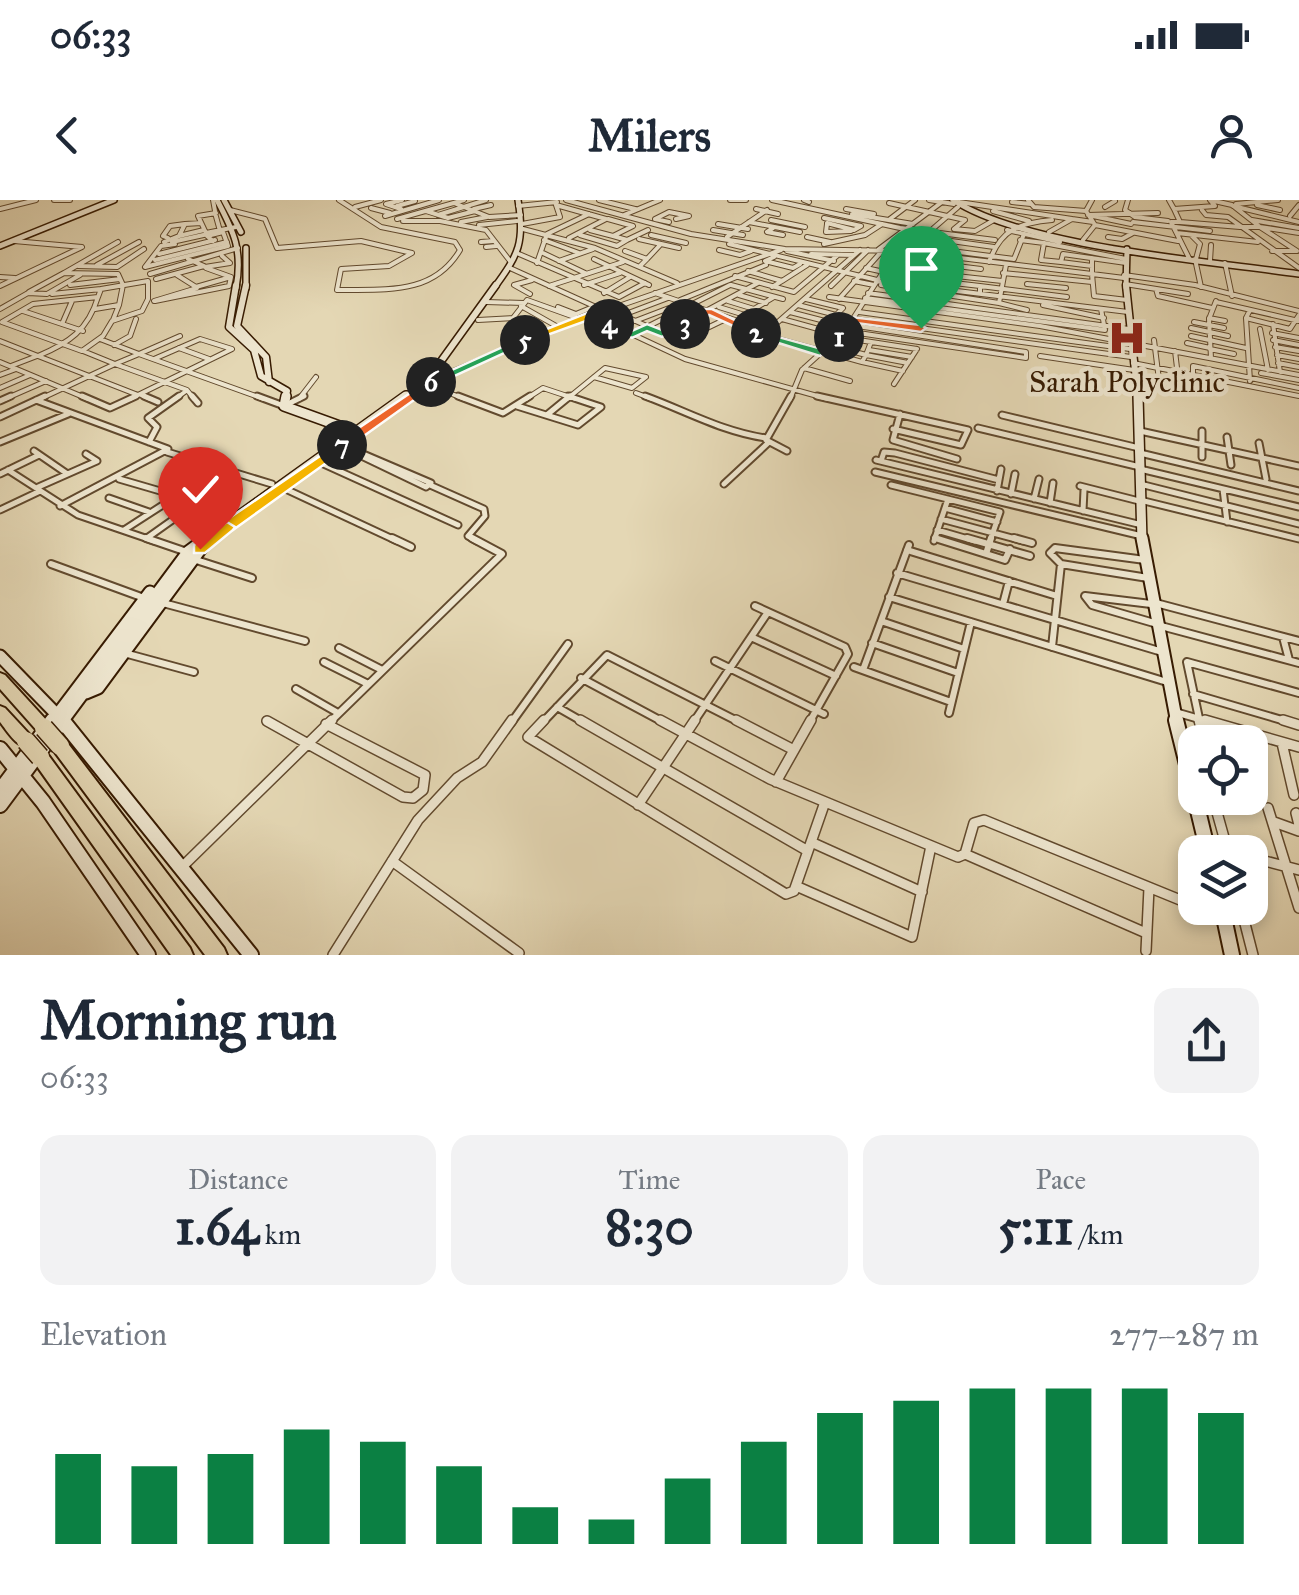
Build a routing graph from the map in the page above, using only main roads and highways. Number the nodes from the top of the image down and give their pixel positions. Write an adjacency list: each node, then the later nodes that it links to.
1 (0, 679): 4 (highway, bridge)
2 (0, 712): 3 (highway, bridge)
3 (184, 955)
4 (217, 955)

